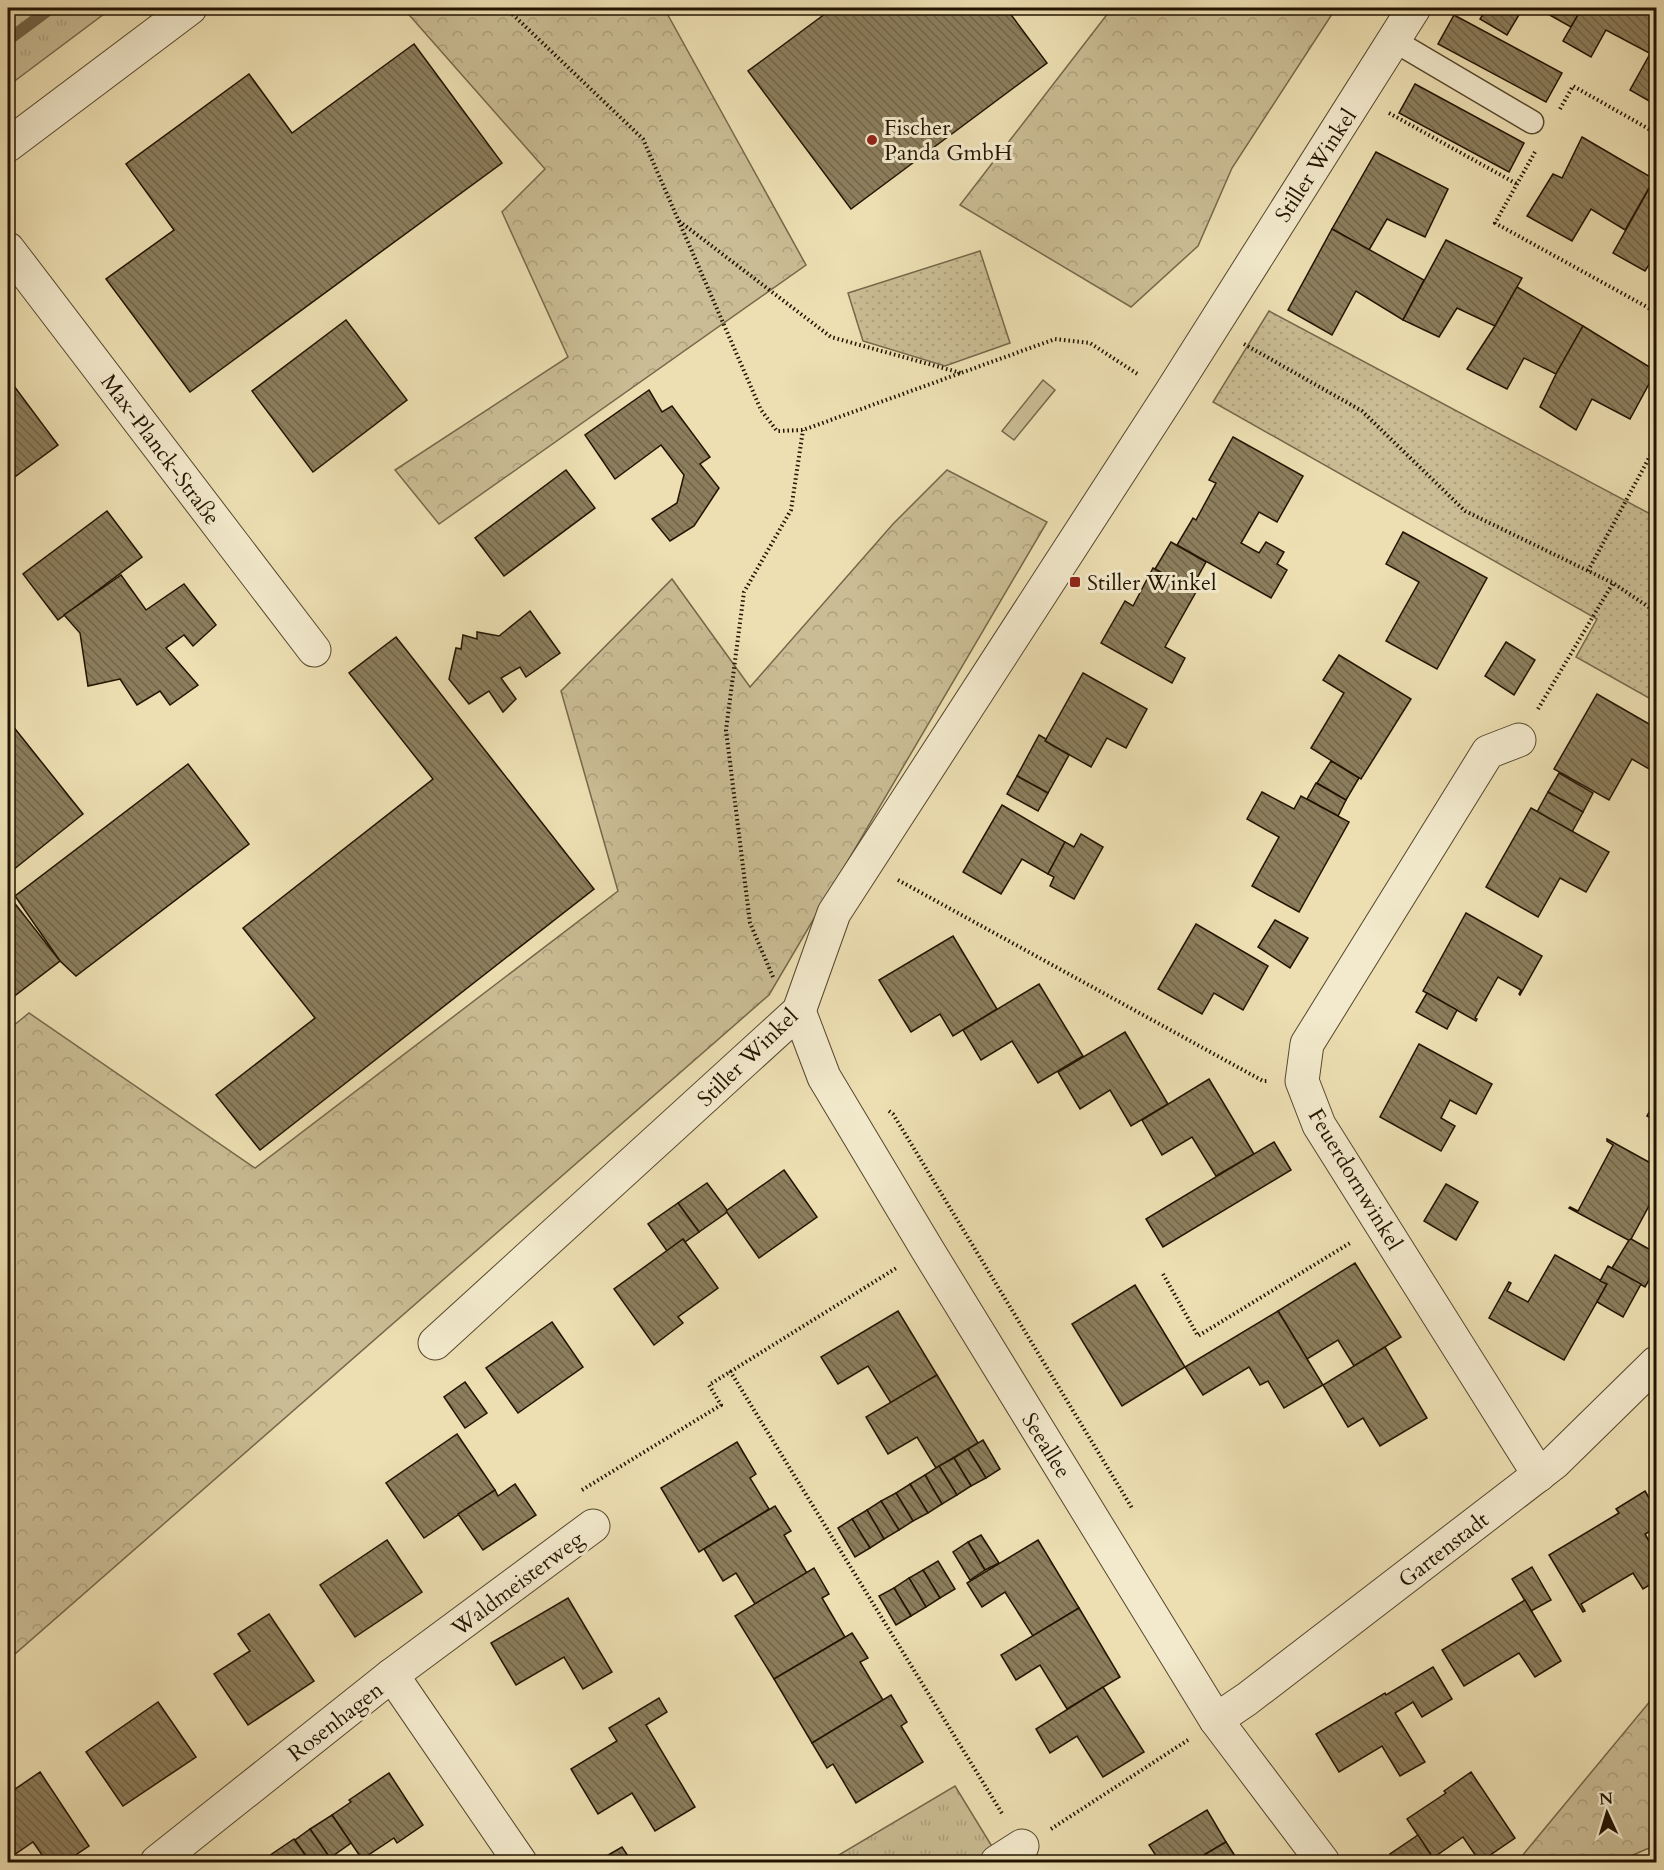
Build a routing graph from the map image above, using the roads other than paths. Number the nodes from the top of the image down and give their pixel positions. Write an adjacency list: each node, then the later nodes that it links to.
1 (190, 8): 5 (street)
2 (1414, 8): 3 (street, Stiller Winkel)
3 (1393, 40): 4 (lane); 9 (street, Stiller Winkel)
4 (1532, 123)
5 (8, 145)
6 (8, 249): 7 (street, Max-Planck-Straße)
7 (314, 650)
8 (1519, 740): 12 (street, Feuerdornwinkel)
9 (795, 1015): 10 (street, Stiller Winkel); 15 (street, Seeallee)
10 (435, 1343)
11 (1656, 1363): 12 (street, Gartenstadt)
12 (1539, 1475): 15 (street, Gartenstadt)
13 (593, 1526): 14 (street, Waldmeisterweg)
14 (392, 1676): 16 (street, Rosenhagen); 17 (street, Rosenhagen)
15 (1216, 1720): 18 (street, Seeallee)
16 (157, 1863)
17 (520, 1863)
18 (1323, 1863)

